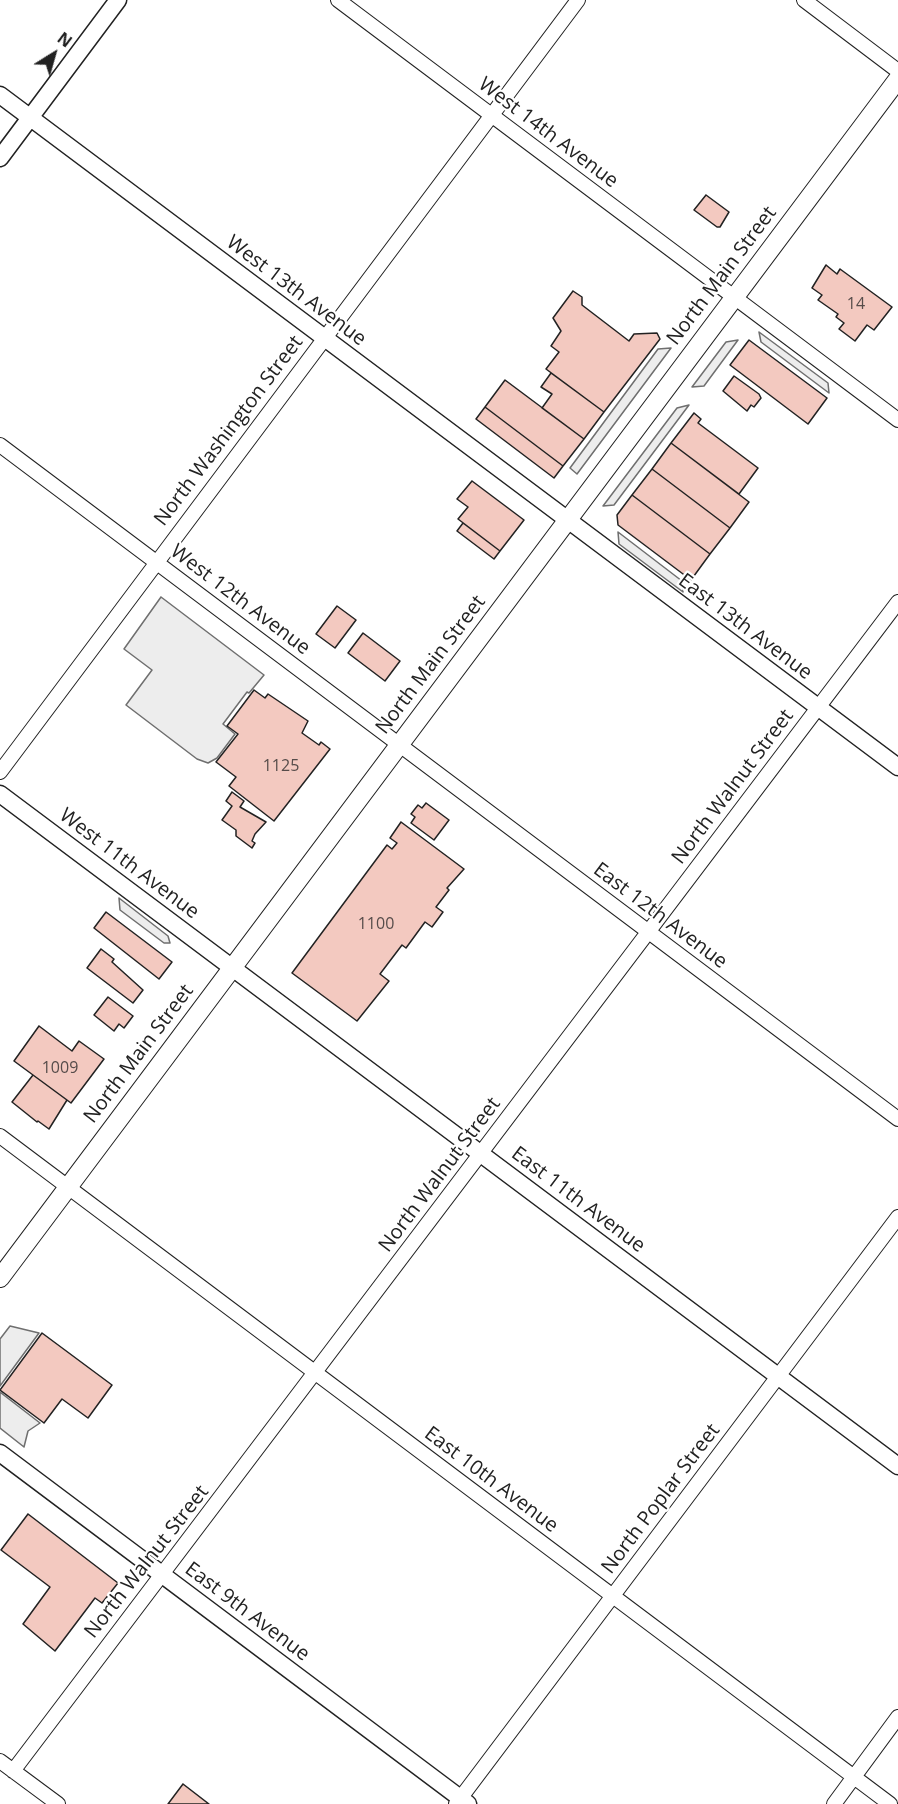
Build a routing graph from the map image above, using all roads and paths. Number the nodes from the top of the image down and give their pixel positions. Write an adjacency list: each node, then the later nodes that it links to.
1 (118, 0): 9 (street)
2 (338, 0): 8 (street, West 14th Avenue)
3 (578, 0): 8 (street, North Washington Street)
4 (804, 0): 5 (street)
5 (898, 71)
6 (898, 79): 11 (main road, North Main Street)
7 (0, 95): 9 (street, West 13th Avenue)
8 (491, 115): 11 (street, West 14th Avenue); 12 (street, North Washington Street)
9 (30, 118): 10 (street); 12 (street, West 13th Avenue)
10 (0, 158)
11 (735, 297): 13 (street, West 14th Avenue); 15 (main road, North Main Street)
12 (324, 338): 15 (street, West 13th Avenue); 16 (street, North Washington Street)
13 (898, 420)
14 (0, 445): 16 (street, West 12th Avenue)
15 (568, 520): 18 (street, East 13th Avenue); 19 (main road, North Main Street)
16 (156, 561): 19 (street, West 12th Avenue); 21 (street, North Washington Street)
17 (898, 602): 18 (street, North Walnut Street)
18 (818, 707): 20 (street, East 13th Avenue); 23 (street, North Walnut Street)
19 (400, 744): 23 (street, East 12th Avenue); 24 (main road, North Main Street)
20 (898, 767)
21 (0, 772)
22 (0, 794): 24 (street, West 11th Avenue)
23 (647, 931): 25 (street, East 12th Avenue); 27 (street, North Walnut Street)
24 (232, 967): 27 (street, East 11th Avenue); 28 (main road, North Main Street)
25 (898, 1119)
26 (0, 1136): 28 (street, East 10th Avenue)
27 (480, 1154): 31 (street, North Walnut Street); 32 (street, East 11th Avenue)
28 (68, 1187): 30 (main road, North Main Street); 31 (street, East 10th Avenue)
29 (898, 1217): 32 (street, North Poplar Street)
30 (0, 1278)
31 (315, 1371): 35 (street, North Walnut Street); 36 (street, East 10th Avenue)
32 (778, 1376): 34 (street, East 11th Avenue); 36 (street, North Poplar Street)
33 (0, 1453): 35 (street, East 9th Avenue)
34 (898, 1466)
35 (162, 1574): 39 (street, North Walnut Street); 41 (street, East 9th Avenue)
36 (613, 1597): 40 (street, East 10th Avenue); 41 (street, North Poplar Street)
37 (898, 1717): 40 (street)
38 (0, 1761): 39 (street)
39 (13, 1771): 42 (street)
40 (854, 1777): 43 (street); 44 (street, East 10th Avenue)
41 (462, 1802)
42 (58, 1804)
43 (834, 1804)
44 (890, 1804)

